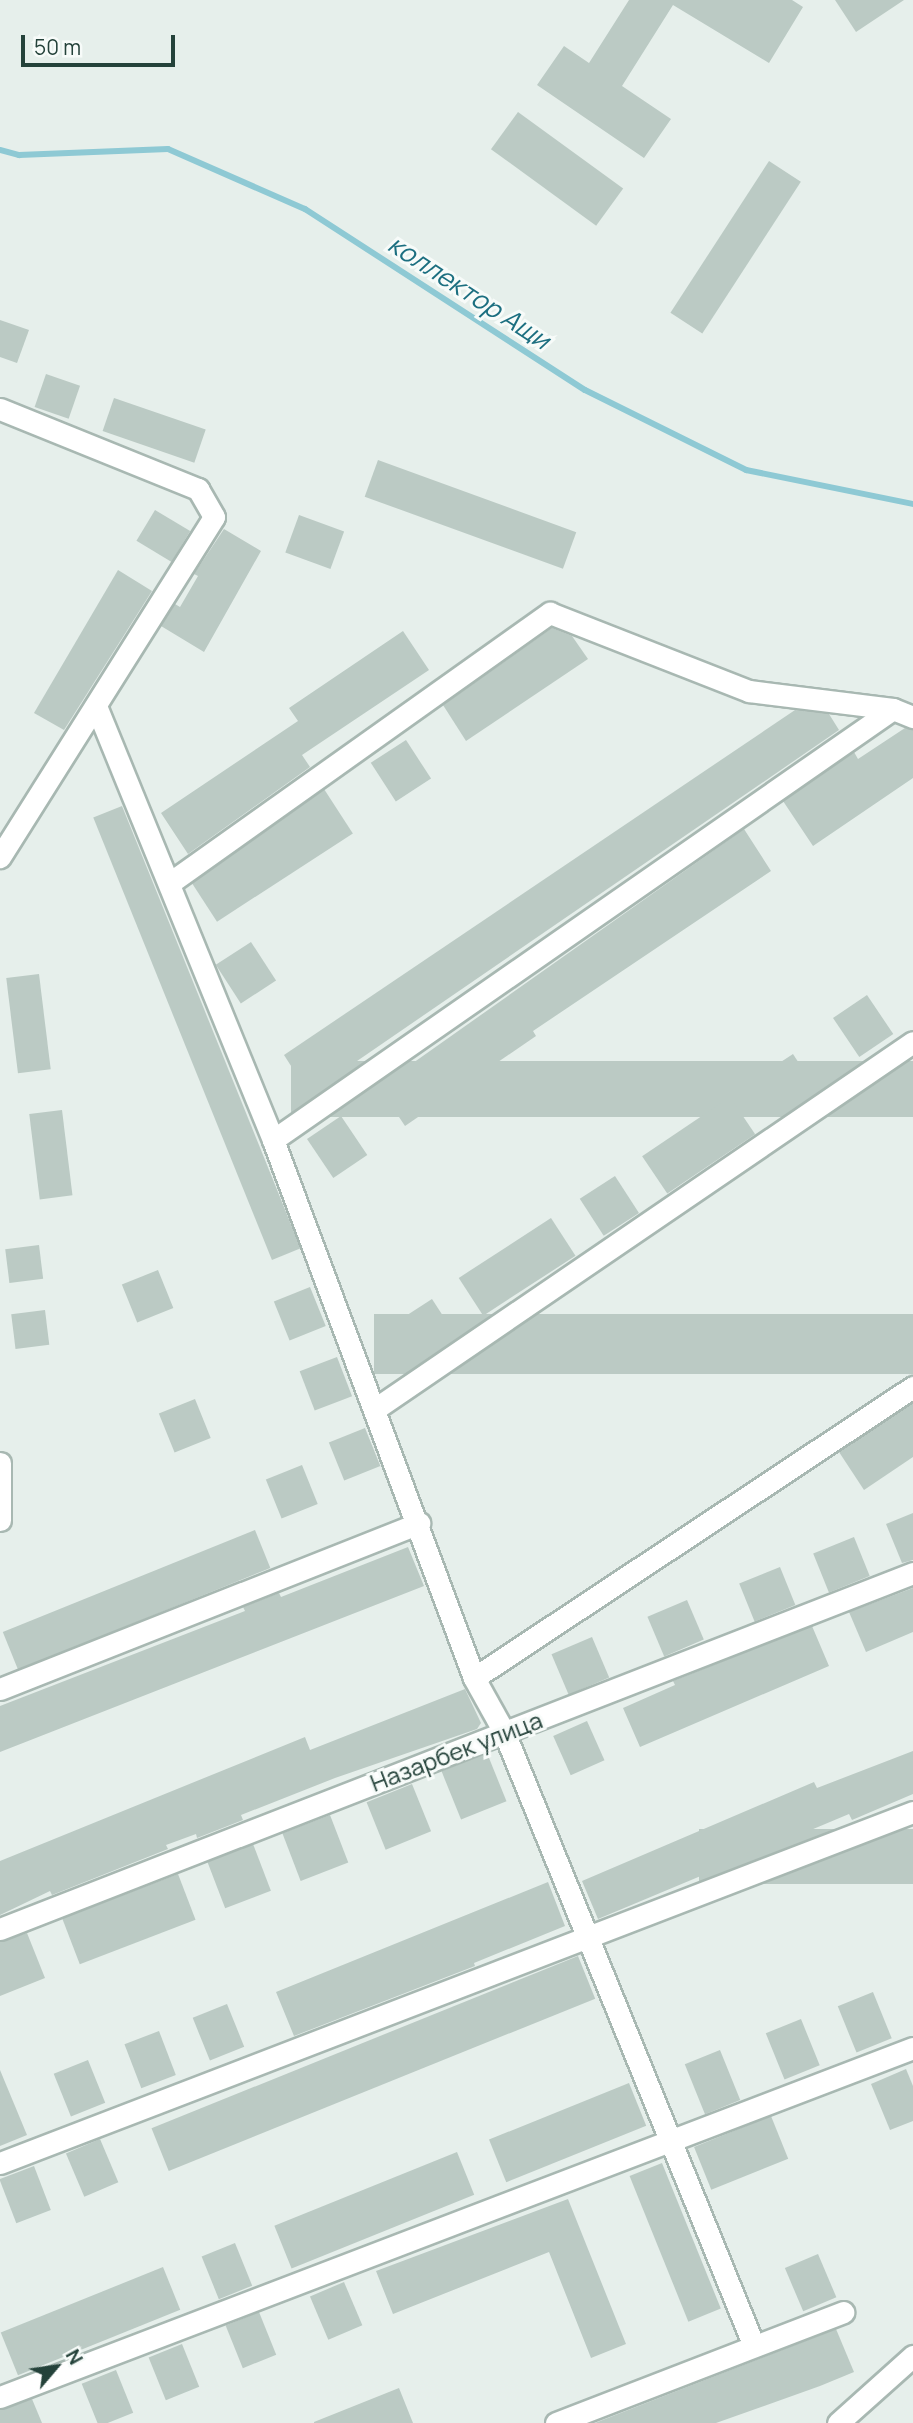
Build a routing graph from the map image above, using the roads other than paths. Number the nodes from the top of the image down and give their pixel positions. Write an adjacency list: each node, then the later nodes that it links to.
1 (0, 409): 2 (street)
2 (96, 706): 5 (street); 6 (street)
3 (893, 709): 4 (street); 6 (street); 8 (street)
4 (913, 717)
5 (0, 857)
6 (171, 882): 8 (street)
7 (913, 1042): 10 (street)
8 (273, 1140): 10 (street)
9 (913, 1387): 15 (street)
10 (375, 1409): 13 (street)
11 (0, 1463): 12 (street)
12 (0, 1520)
13 (419, 1523): 15 (street); 16 (street)
14 (913, 1573): 17 (street, Назарбек улица)
15 (474, 1678): 17 (street)
16 (0, 1689)
17 (504, 1732): 19 (street, Назарбек улица); 20 (street)
18 (913, 1812): 20 (street)
19 (0, 1929)
20 (588, 1938): 22 (street); 23 (street)
21 (913, 2048): 22 (street)
22 (669, 2142): 25 (street); 27 (street)
23 (0, 2164)
24 (843, 2312): 25 (street)
25 (754, 2346): 28 (street)
26 (913, 2356): 29 (street)
27 (0, 2397)
28 (556, 2423)
29 (838, 2423)

